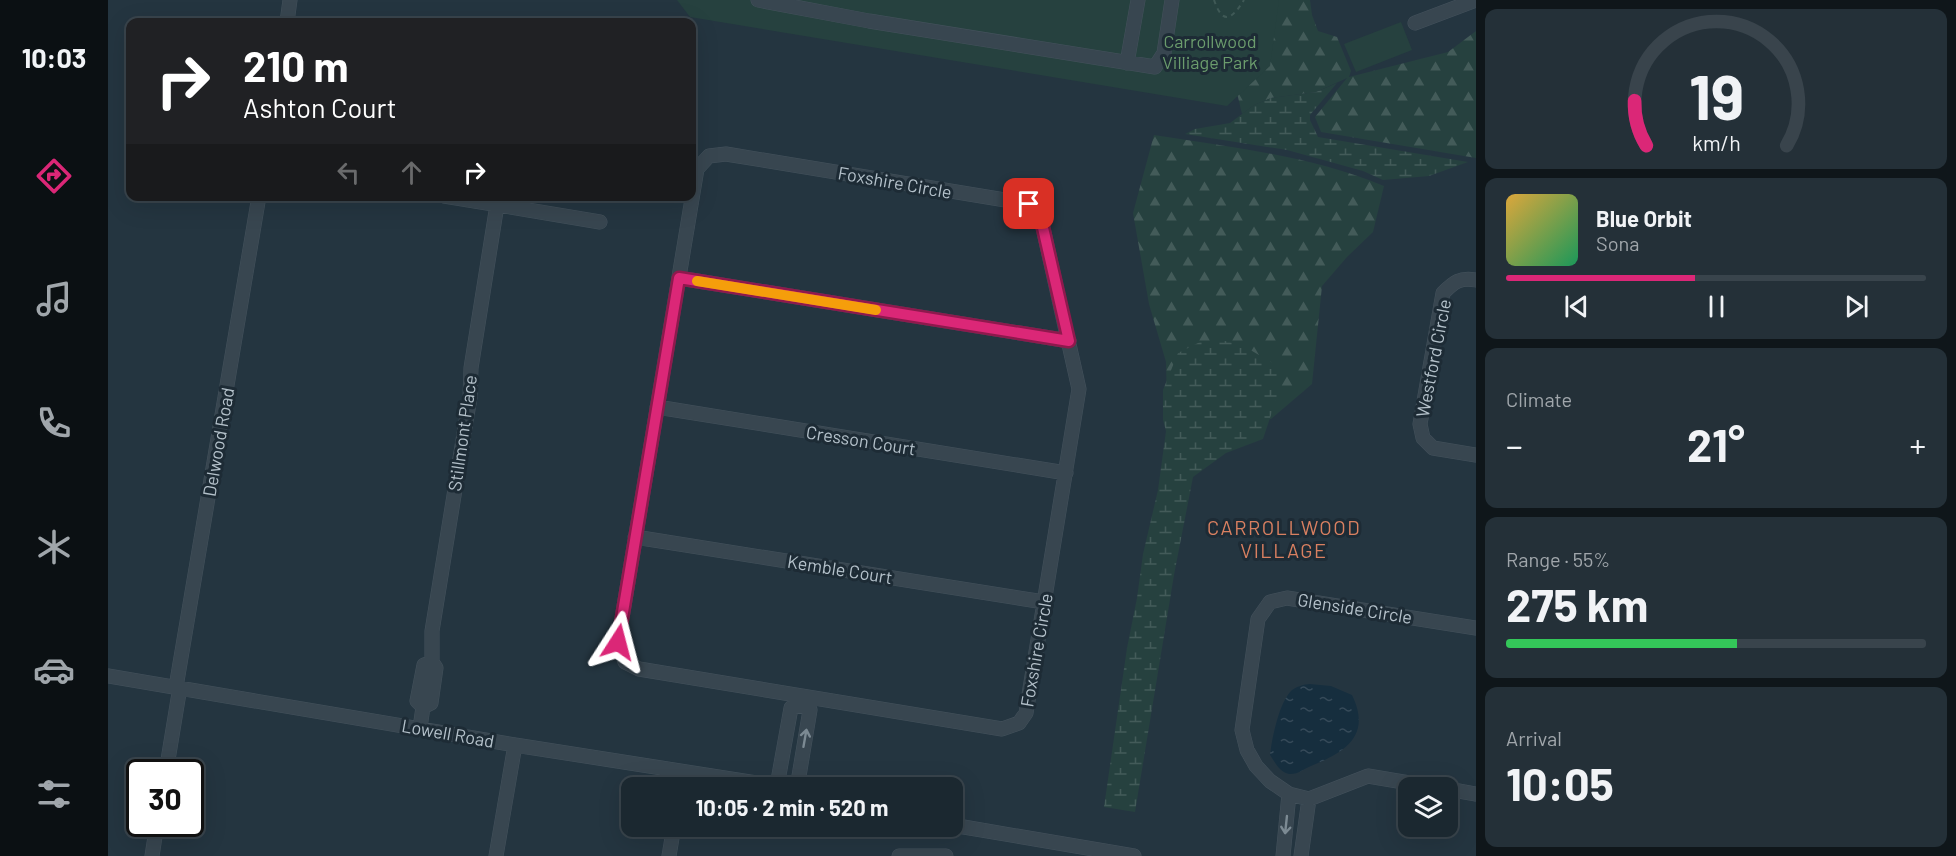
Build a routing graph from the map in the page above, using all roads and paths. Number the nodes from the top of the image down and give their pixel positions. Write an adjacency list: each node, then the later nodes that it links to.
1 (758, 0): 8 (street)
2 (1138, 0): 8 (street)
3 (1172, 0): 8 (street)
4 (1214, 0): 5 (path)
5 (1244, 0)
6 (1476, 0): 7 (street)
7 (1415, 23)
8 (1126, 63)
9 (696, 176): 17 (street, Foxshire Circle)
10 (258, 201): 25 (street, Delwood Road)
11 (473, 201): 13 (street)
12 (692, 201): 15 (street, Foxshire Circle)
13 (497, 205): 14 (street); 27 (street, Stillmont Place)
14 (600, 222)
15 (679, 278): 17 (street); 18 (street, Foxshire Circle)
16 (1476, 280): 19 (street, Westford Circle)
17 (1069, 341): 20 (street, Foxshire Circle)
18 (657, 407): 20 (street, Cresson Court); 21 (street, Foxshire Circle)
19 (1476, 455)
20 (1066, 473): 22 (street, Foxshire Circle)
21 (636, 537): 22 (street, Kemble Court); 26 (street, Foxshire Circle)
22 (1044, 602): 26 (street, Foxshire Circle)
23 (1476, 628): 37 (street, Glenside Circle)
24 (108, 676): 25 (street, Lowell Road)
25 (178, 687): 27 (street, Lowell Road); 29 (street, Delwood Road)
26 (802, 701): 33 (street); 34 (street, one-way to 26)
27 (420, 728): 28 (street, Lowell Road)
28 (515, 744): 30 (street, Lowell Road); 45 (street)
29 (168, 759)
30 (683, 772): 31 (street); 32 (street, Lowell Road)
31 (682, 777)
32 (716, 777)
33 (784, 777)
34 (799, 777)
35 (1398, 781): 39 (street)
36 (1458, 791): 38 (street)
37 (1289, 794): 39 (street, Glenside Circle); 50 (street, one-way to 50)
38 (1476, 794)
39 (1309, 799): 51 (street)
40 (963, 827): 43 (street)
41 (155, 837): 44 (street)
42 (672, 837): 46 (street)
43 (1076, 852): 49 (street)
44 (152, 856)
45 (496, 856)
46 (669, 856)
47 (899, 856): 48 (street)
48 (946, 856)
49 (1134, 856)
50 (1283, 856)
51 (1301, 856)

